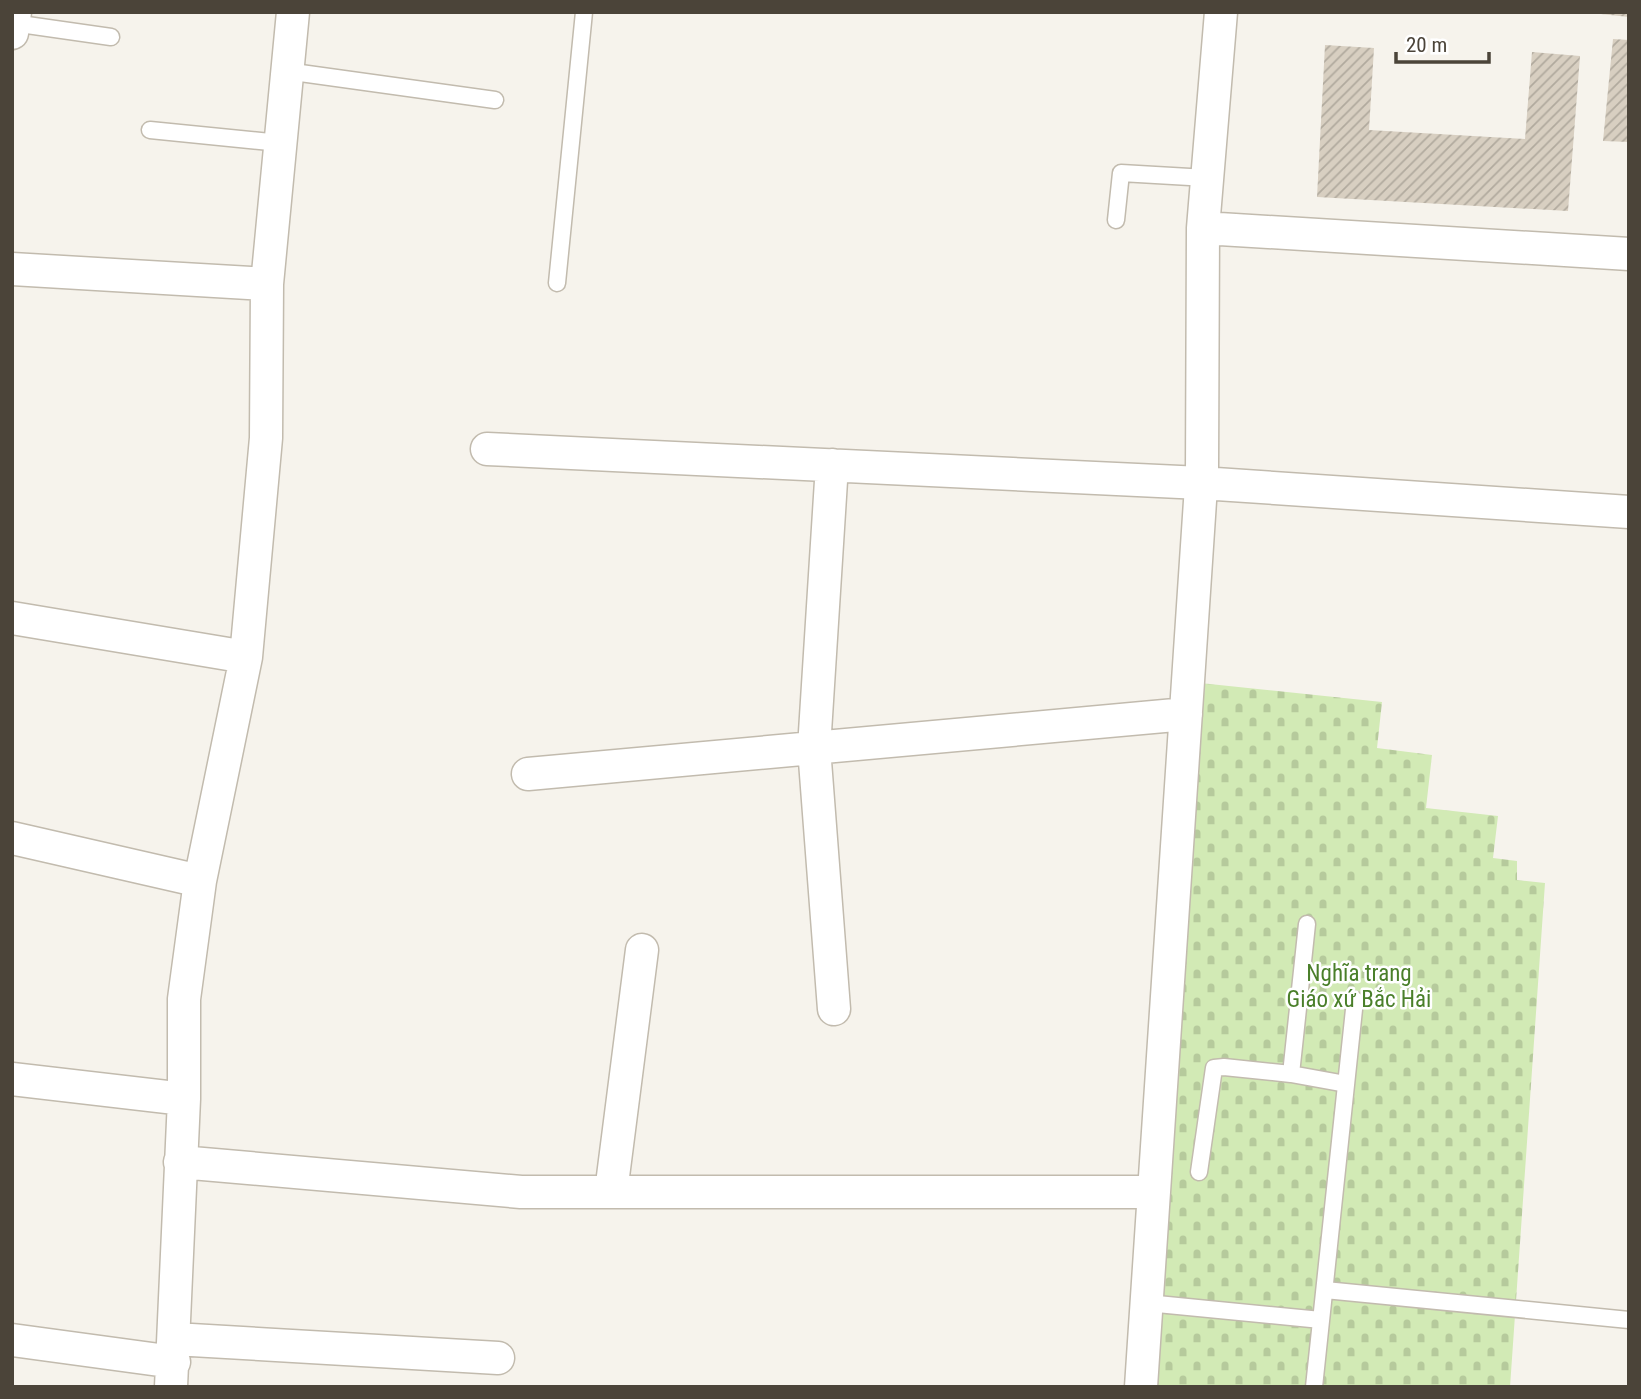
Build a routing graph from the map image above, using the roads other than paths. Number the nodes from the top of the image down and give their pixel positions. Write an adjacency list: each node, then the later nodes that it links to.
1 (293, 12): 6 (street)
2 (584, 12): 15 (lane)
3 (1222, 12): 10 (street)
4 (13, 23): 5 (lane)
5 (111, 37)
6 (286, 71): 7 (lane); 9 (street)
7 (495, 100)
8 (150, 130): 9 (lane)
9 (279, 144): 16 (street)
10 (1207, 178): 11 (lane); 12 (street)
11 (1116, 220)
12 (1203, 228): 13 (street); 19 (street)
13 (1629, 254)
14 (12, 269): 16 (street)
15 (557, 283)
16 (267, 285): 22 (street)
17 (487, 449): 18 (street)
18 (832, 465): 19 (street); 24 (street)
19 (1201, 483): 20 (street); 23 (street)
20 (1629, 512)
21 (12, 618): 22 (street)
22 (246, 657): 27 (street)
23 (1186, 714): 24 (street); 39 (street)
24 (814, 748): 25 (street); 31 (street)
25 (527, 774)
26 (12, 838): 27 (street)
27 (200, 881): 35 (street)
28 (1307, 925): 32 (lane)
29 (642, 950): 38 (street)
30 (1355, 1000): 34 (lane)
31 (834, 1009)
32 (1291, 1074): 34 (lane); 37 (lane)
33 (12, 1079): 35 (street)
34 (1346, 1084): 40 (lane)
35 (184, 1099): 36 (street)
36 (180, 1162): 38 (street); 46 (street)
37 (1199, 1172)
38 (611, 1192): 39 (street)
39 (1154, 1192): 41 (street)
40 (1325, 1290): 42 (lane); 43 (lane)
41 (1147, 1303): 42 (lane); 47 (street)
42 (1321, 1320): 48 (lane)
43 (1629, 1320)
44 (12, 1340): 46 (street)
45 (499, 1358): 46 (street)
46 (173, 1362)
47 (1141, 1387)
48 (1314, 1387)

